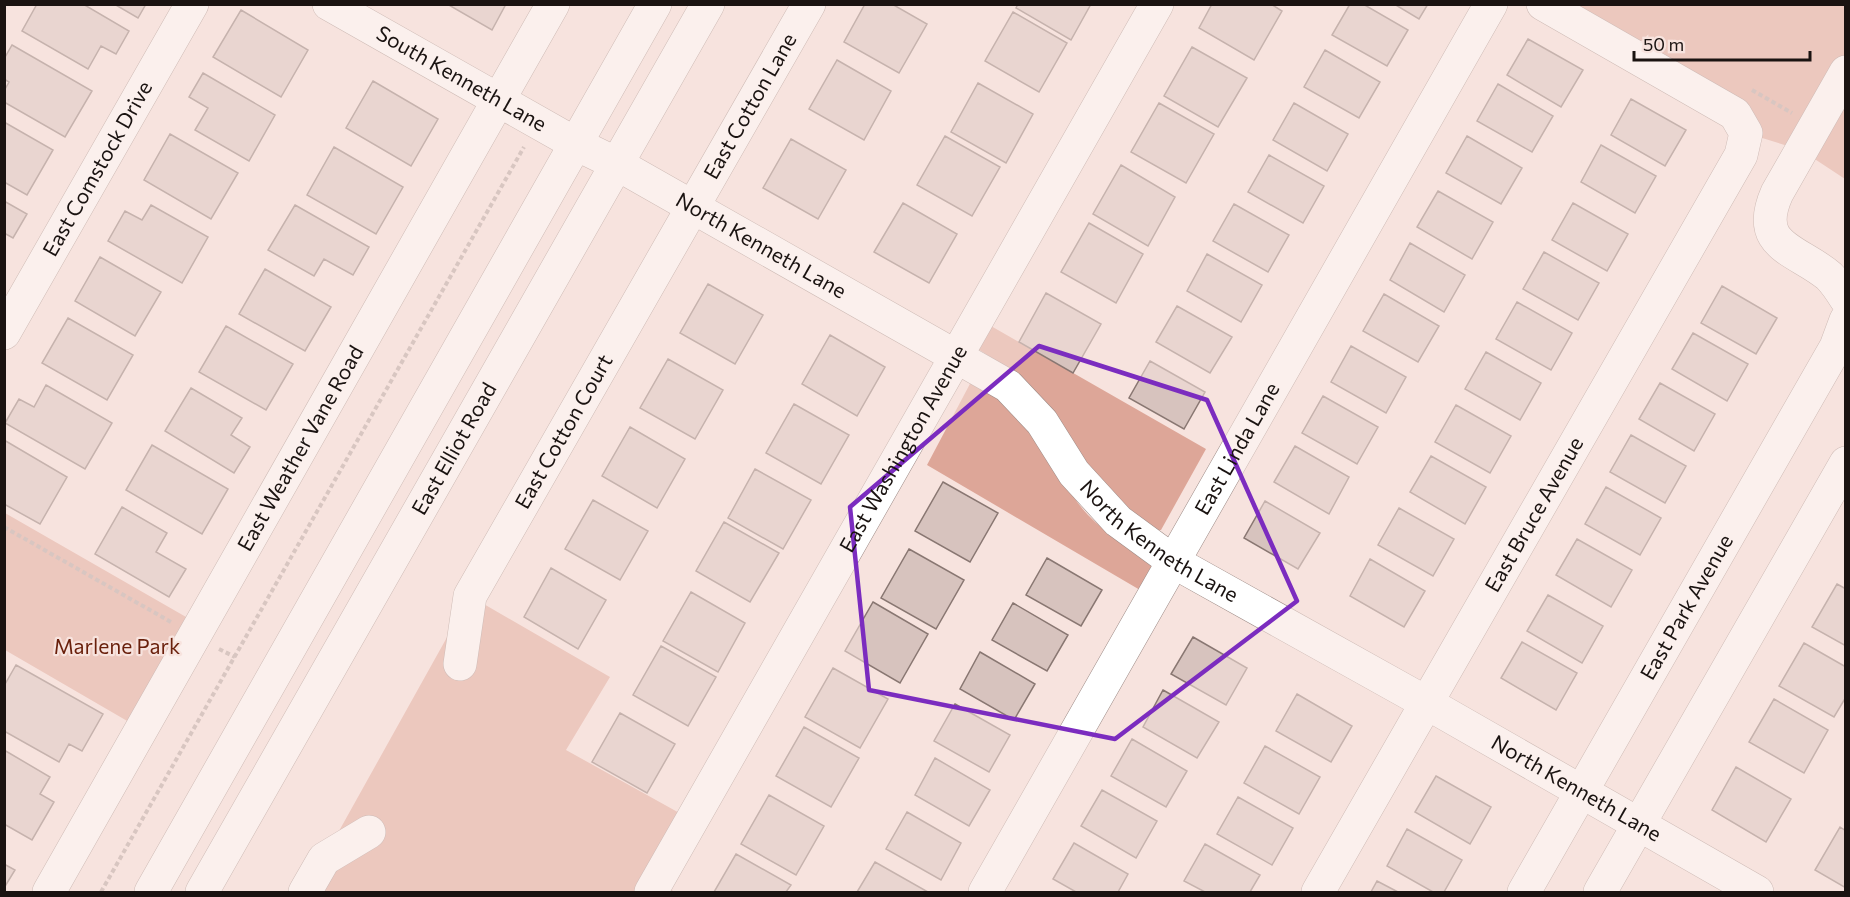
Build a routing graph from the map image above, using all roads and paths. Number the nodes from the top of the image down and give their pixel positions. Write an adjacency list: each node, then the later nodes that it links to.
1 (192, 4): 17 (street, East Comstock Drive)
2 (329, 4): 11 (street, South Kenneth Lane)
3 (552, 4): 11 (street, East Weather Vane Road)
4 (655, 4): 13 (street, East Elliot Road)
5 (708, 4): 13 (street, East Elliot Road)
6 (809, 4): 14 (street, East Cotton Lane)
7 (1157, 4): 18 (street, East Washington Avenue)
8 (1491, 4): 21 (street, East Linda Lane)
9 (1543, 4): 25 (street, East Bruce Avenue)
10 (1845, 72): 15 (street)
11 (498, 100): 12 (street, South Kenneth Lane); 22 (street, East Weather Vane Road)
12 (538, 123): 13 (street, South Kenneth Lane); 23 (path)
13 (596, 154): 14 (street, North Kenneth Lane); 31 (street, East Elliot Road); 32 (street, East Elliot Road)
14 (694, 208): 18 (street, North Kenneth Lane); 24 (street, East Cotton Court)
15 (1845, 299)
16 (1845, 320): 26 (street, East Park Avenue)
17 (4, 333)
18 (957, 356): 21 (street, North Kenneth Lane); 34 (street, East Washington Avenue)
19 (1845, 463): 27 (street)
20 (4, 527): 22 (path)
21 (1174, 562): 25 (street, North Kenneth Lane); 35 (street, East Linda Lane)
22 (195, 636): 23 (path); 29 (street, East Weather Vane Road)
23 (235, 657): 30 (path)
24 (460, 664)
25 (1425, 702): 26 (street, North Kenneth Lane); 36 (street, East Bruce Avenue)
26 (1582, 791): 27 (street, North Kenneth Lane); 37 (street, East Park Avenue)
27 (1639, 825): 38 (street); 39 (street, North Kenneth Lane)
28 (369, 832): 33 (street)
29 (49, 892)
30 (100, 892)
31 (151, 892)
32 (202, 892)
33 (305, 892)
34 (651, 892)
35 (985, 892)
36 (1318, 892)
37 (1524, 892)
38 (1600, 892)
39 (1756, 892)

